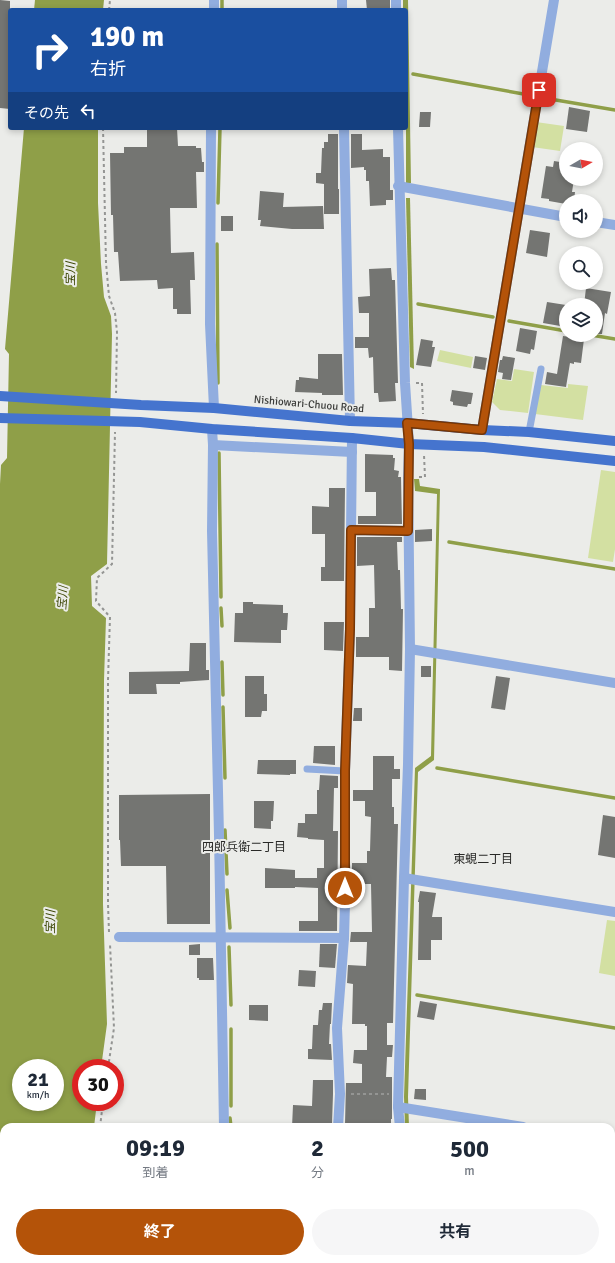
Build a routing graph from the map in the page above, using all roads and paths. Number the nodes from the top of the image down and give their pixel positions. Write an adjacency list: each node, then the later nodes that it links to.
1 (554, 0): 7 (street)
2 (103, 130): 14 (path)
3 (211, 130): 16 (street)
4 (344, 130): 18 (street)
5 (398, 130): 6 (street)
6 (398, 186): 7 (street); 19 (street)
7 (519, 209): 8 (street); 21 (street)
8 (559, 216)
9 (603, 223): 10 (street)
10 (615, 225)
11 (541, 369): 23 (lane)
12 (422, 385): 15 (path)
13 (0, 396): 16 (main road, Nishiowari-Chuou Road)
14 (116, 400)
15 (422, 405)
16 (214, 408): 18 (main road, Nishiowari-Chuou Road)
17 (0, 418): 20 (main road)
18 (350, 421): 19 (main road, Nishiowari-Chuou Road)
19 (407, 423): 21 (main road, Nishiowari-Chuou Road); 26 (street)
20 (212, 429): 24 (main road); 27 (street)
21 (482, 430): 23 (main road, Nishiowari-Chuou Road)
22 (115, 431): 40 (path)
23 (529, 432): 25 (main road, Nishiowari-Chuou Road)
24 (352, 438): 26 (main road); 28 (street)
25 (615, 441)
26 (409, 444): 30 (main road); 33 (street)
27 (213, 445): 28 (street); 41 (street)
28 (352, 452): 32 (street)
29 (424, 454): 31 (path)
30 (615, 461)
31 (425, 477)
32 (351, 530): 33 (street); 37 (street)
33 (408, 531): 34 (street)
34 (410, 649): 35 (street); 38 (street)
35 (615, 683)
36 (307, 770): 37 (lane)
37 (345, 771): 42 (street)
38 (410, 879): 39 (street); 46 (street)
39 (615, 912)
40 (114, 936): 41 (street)
41 (221, 937): 42 (street); 50 (street)
42 (344, 938): 45 (street)
43 (110, 943): 44 (path)
44 (109, 1059)
45 (340, 1094): 46 (path); 51 (street)
46 (399, 1094): 47 (street)
47 (404, 1108): 52 (street); 53 (street)
48 (102, 1111): 49 (path)
49 (100, 1123)
50 (224, 1123)
51 (338, 1123)
52 (401, 1123)
53 (498, 1123)

